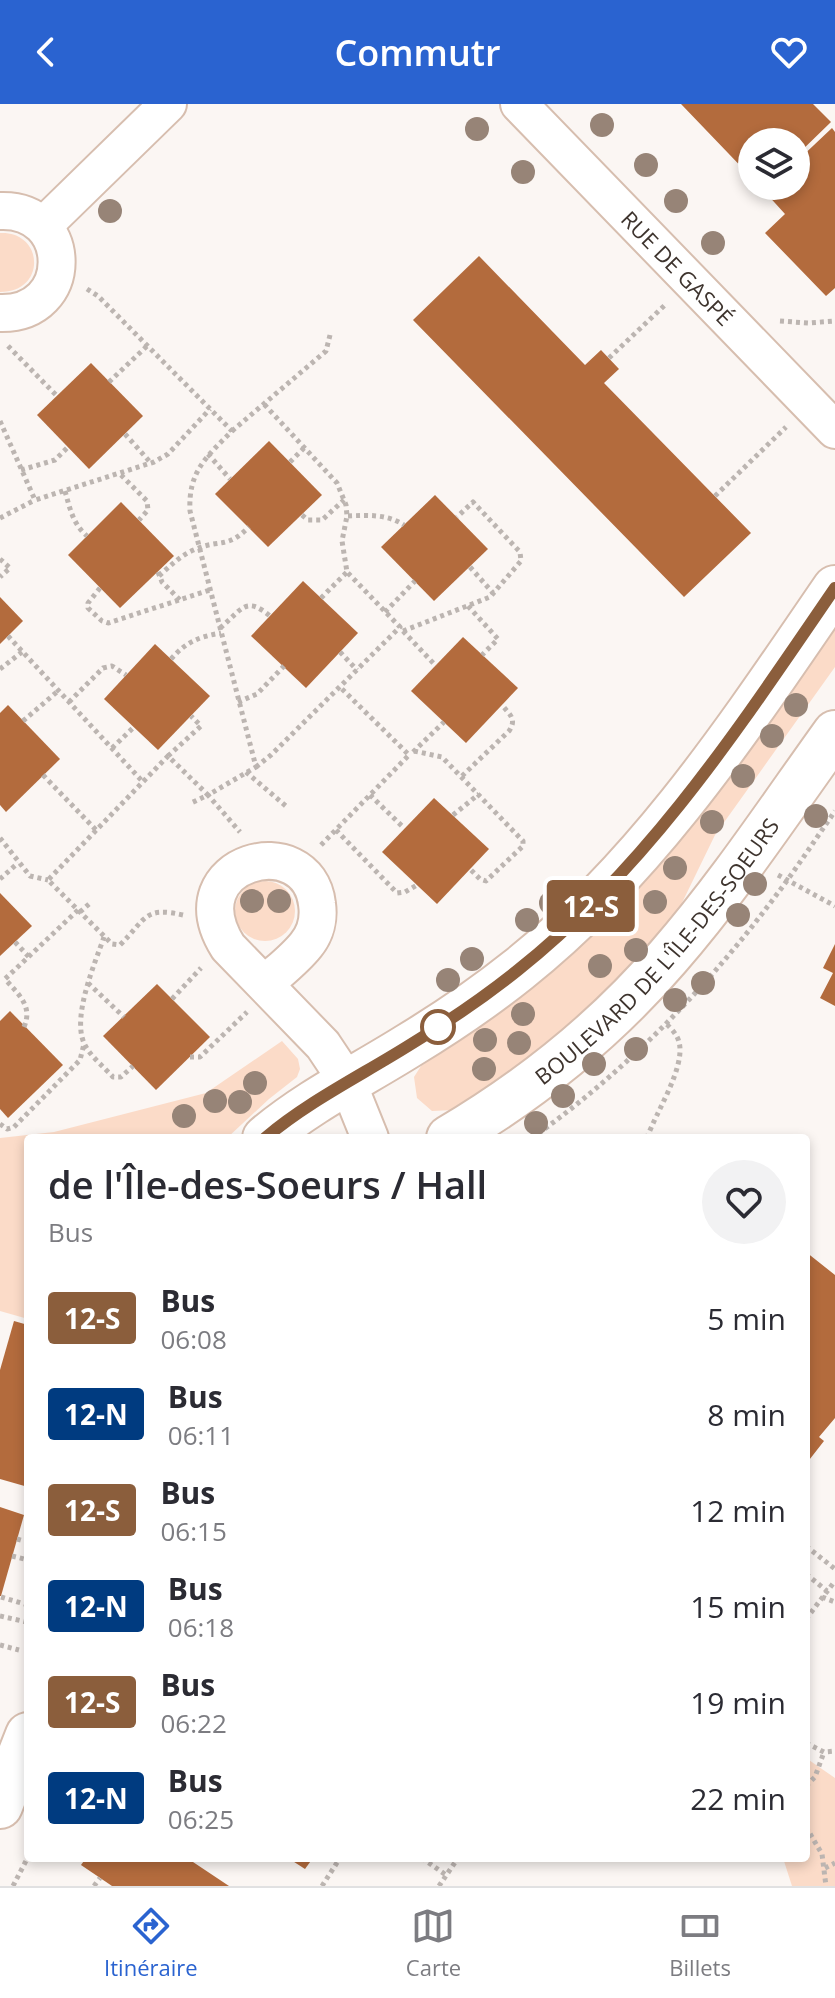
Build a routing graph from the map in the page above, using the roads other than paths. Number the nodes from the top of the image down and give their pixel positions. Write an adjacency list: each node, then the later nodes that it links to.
1 (168, 104): 4 (street)
2 (519, 104): 6 (street, RUE DE GASPÉ)
3 (0, 211): 4 (street)
4 (43, 226): 5 (street)
5 (4, 330)
6 (835, 430)
7 (835, 588): 10 (street)
8 (835, 733): 13 (street, BOULEVARD DE L'ÎLE-DES-SOEURS)
9 (260, 995): 10 (street)
10 (347, 1081): 11 (street); 12 (street)
11 (271, 1134)
12 (368, 1134)
13 (455, 1134)
14 (24, 1745): 15 (street)
15 (0, 1806)

